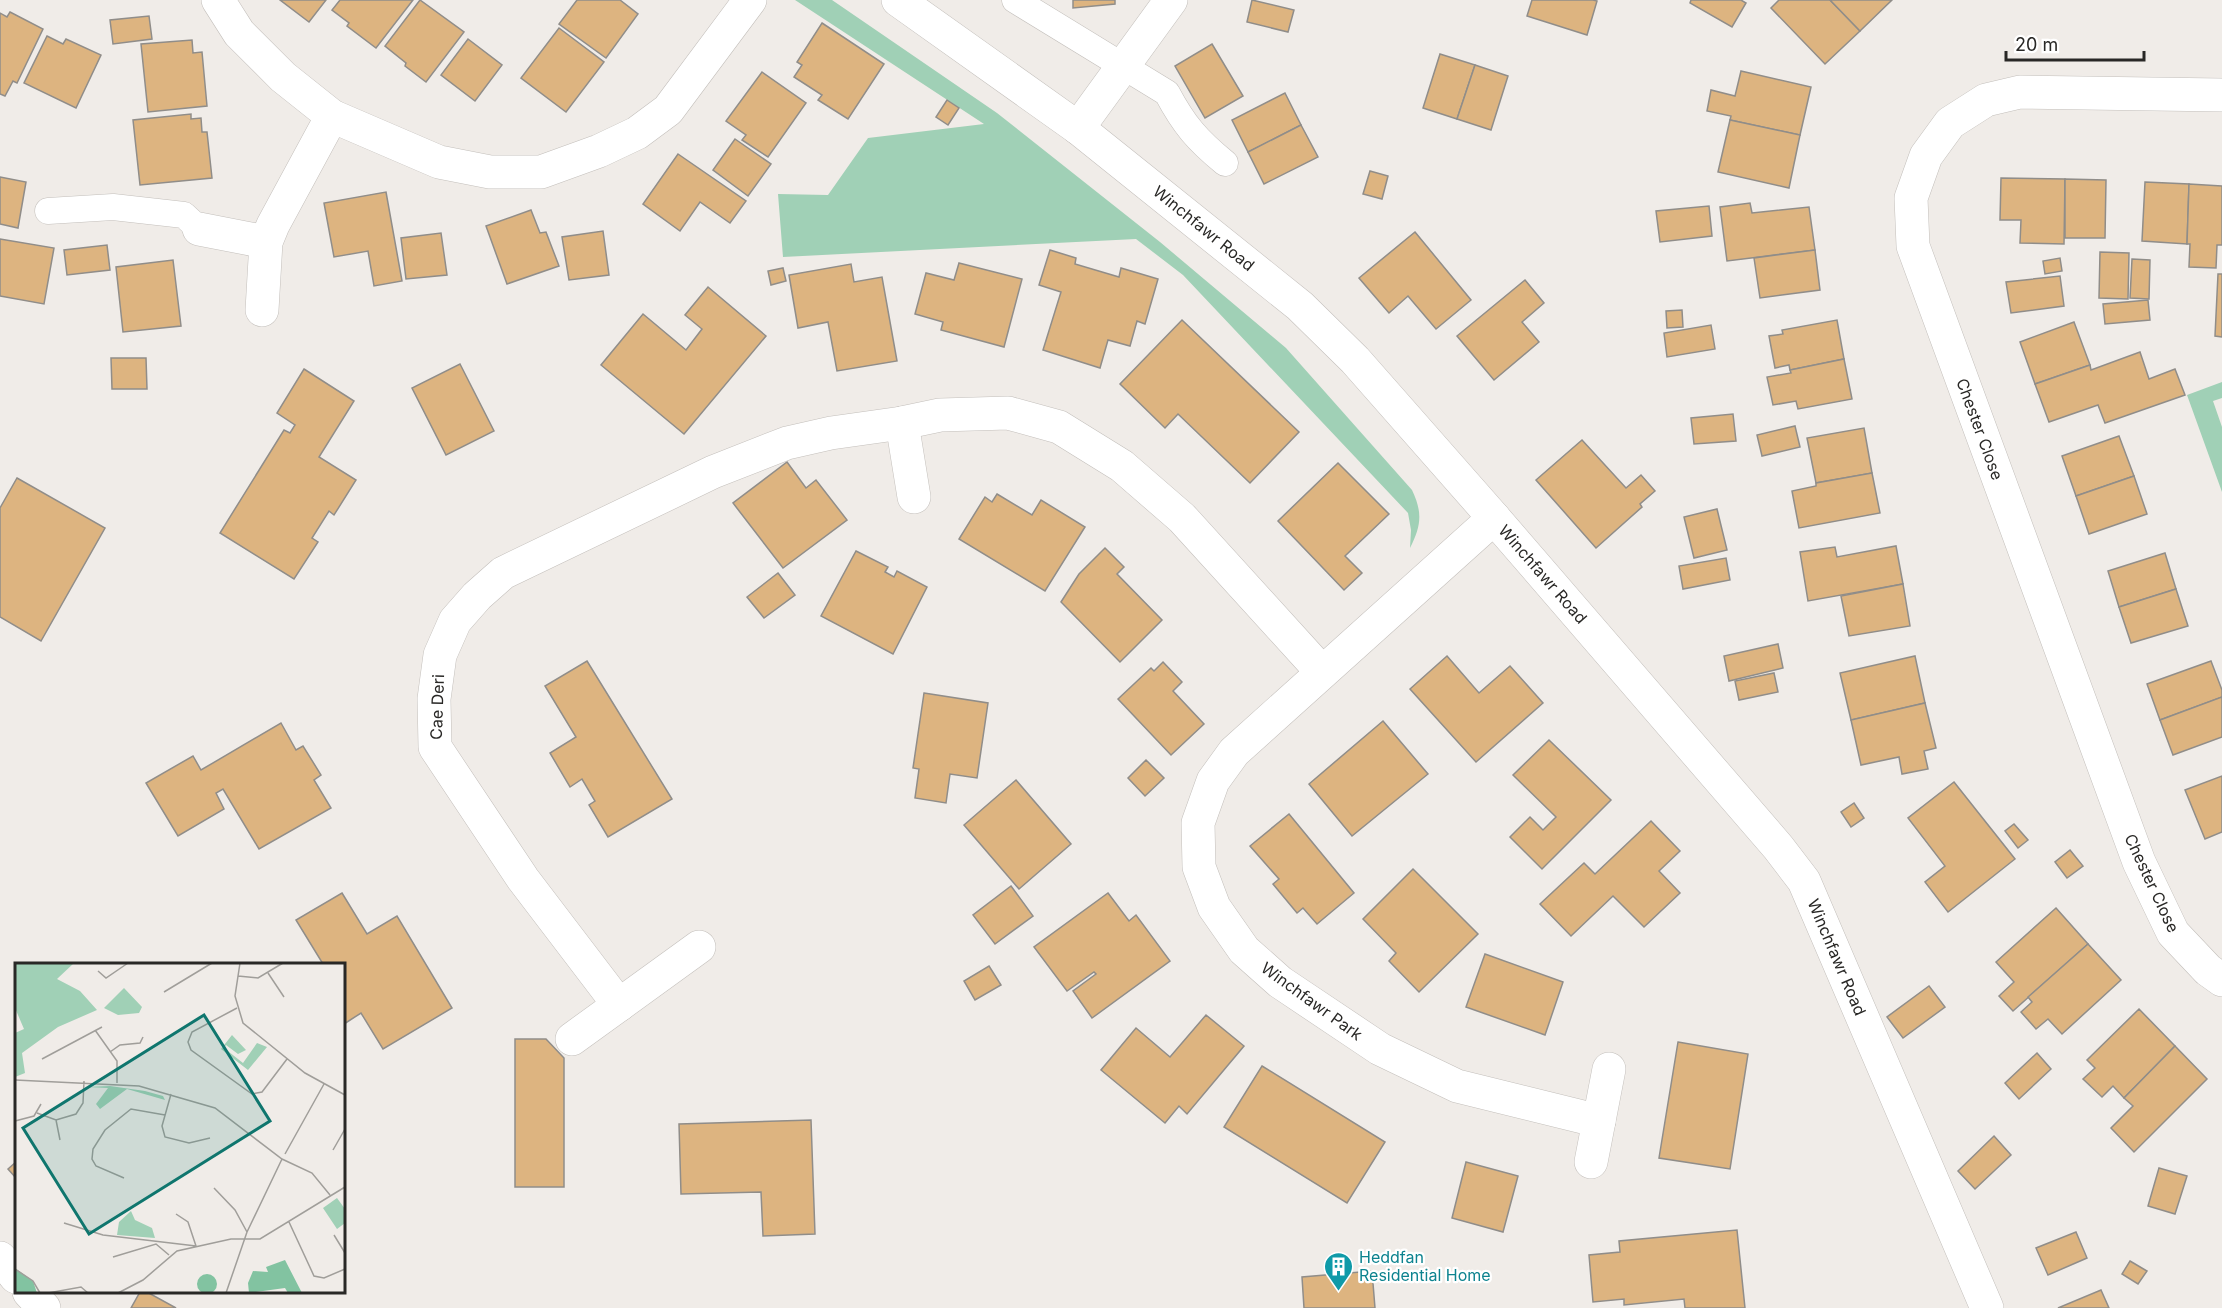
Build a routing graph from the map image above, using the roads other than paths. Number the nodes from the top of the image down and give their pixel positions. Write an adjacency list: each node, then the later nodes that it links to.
1 (218, 0): 8 (street)
2 (750, 0): 8 (street)
3 (898, 0): 9 (street, Winchfawr Road)
4 (1015, 0): 6 (lane)
5 (1171, 0): 6 (street)
6 (1122, 67): 9 (street); 10 (lane)
7 (2222, 95): 20 (street, Chester Close)
8 (332, 116): 13 (street)
9 (1078, 128): 17 (street, Winchfawr Road)
10 (1225, 164)
11 (48, 211): 12 (lane)
12 (199, 229): 13 (street)
13 (266, 242): 14 (street)
14 (262, 310)
15 (902, 423): 16 (street); 18 (street); 21 (street, Cae Deri)
16 (914, 497)
17 (1494, 518): 18 (street, Winchfawr Park); 30 (street, Winchfawr Road)
18 (1322, 672): 24 (street, Winchfawr Park)
19 (699, 947): 21 (street)
20 (2222, 980)
21 (619, 1005): 22 (street)
22 (572, 1039)
23 (1609, 1069): 24 (street)
24 (1599, 1121): 25 (street)
25 (1591, 1162)
26 (0, 1258): 27 (street)
27 (15, 1276)
28 (30, 1293): 29 (street)
29 (44, 1308)
30 (1987, 1308)

